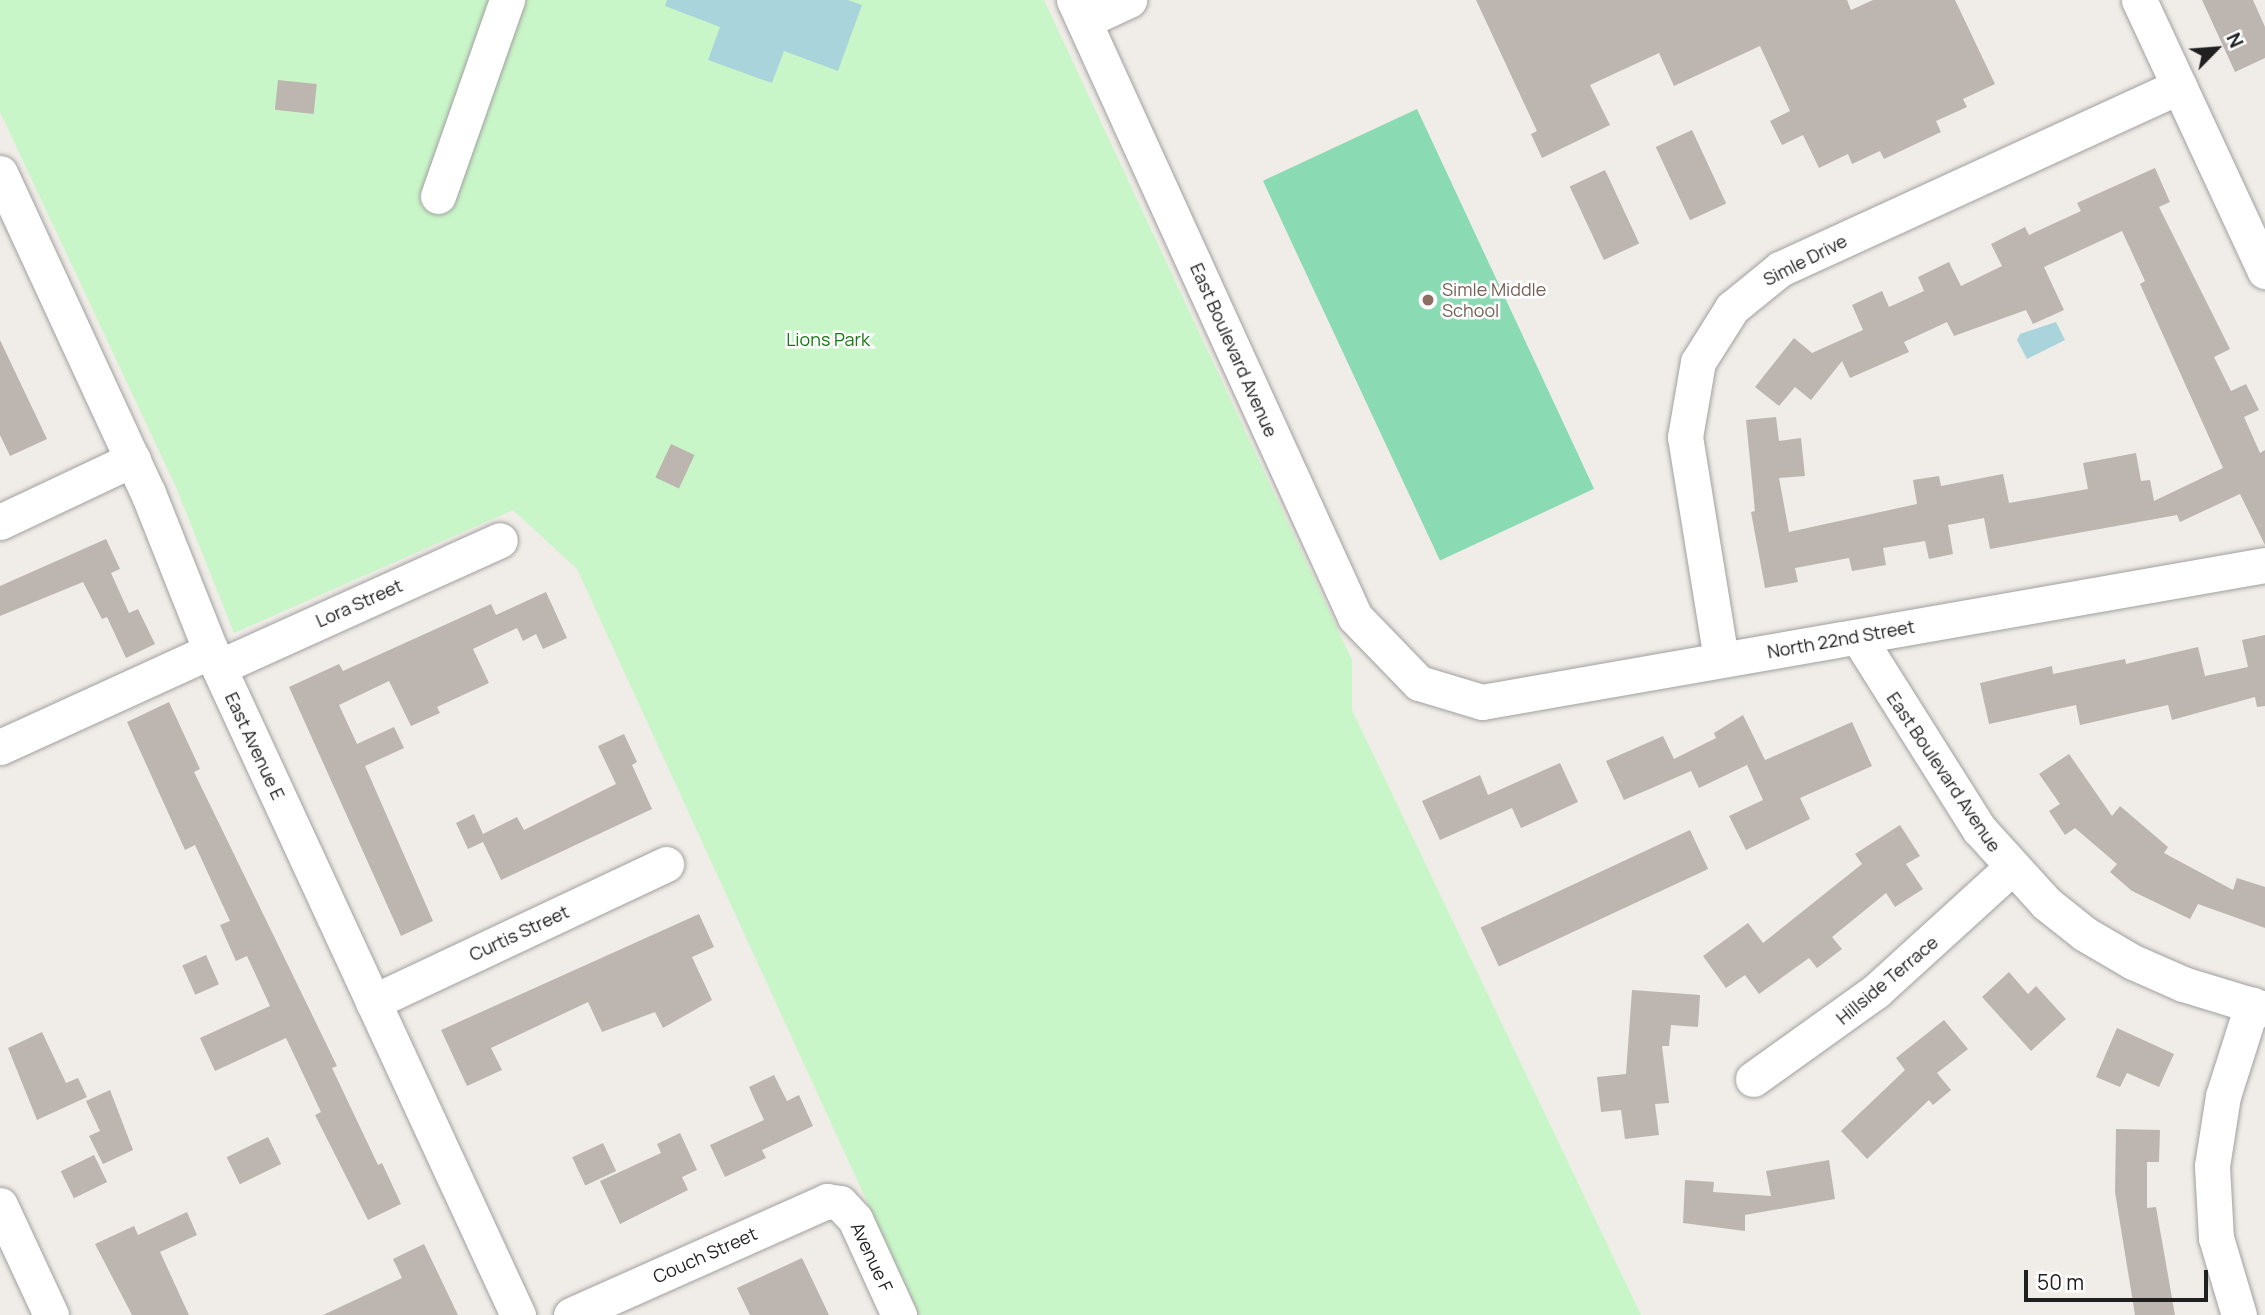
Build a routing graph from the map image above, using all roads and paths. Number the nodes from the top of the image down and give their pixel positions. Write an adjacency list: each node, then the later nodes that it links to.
1 (507, 0): 7 (street)
2 (1129, 0): 4 (street)
3 (2139, 0): 5 (street)
4 (1079, 11): 16 (street, East Boulevard Avenue)
5 (2179, 86): 8 (street); 15 (street, Simle Drive)
6 (0, 173): 9 (street, East Avenue E)
7 (438, 196)
8 (2265, 270)
9 (133, 459): 10 (street); 14 (street, East Avenue E)
10 (0, 522)
11 (500, 540): 14 (street, Lora Street)
12 (2265, 565): 13 (street, North 22nd Street)
13 (1858, 637): 15 (street, North 22nd Street); 19 (street, East Boulevard Avenue)
14 (215, 659): 17 (street, Lora Street); 20 (street, East Avenue E)
15 (1721, 659): 16 (street, North 22nd Street)
16 (1419, 683)
17 (0, 747)
18 (666, 864): 20 (street, Curtis Street)
19 (2011, 868): 21 (street, East Boulevard Avenue); 22 (street, Hillside Terrace)
20 (373, 1002): 27 (street, East Avenue E)
21 (2258, 1007): 30 (street)
22 (1753, 1079)
23 (839, 1203): 28 (street, Couch Street); 29 (street, Avenue F)
24 (0, 1205): 25 (street)
25 (10, 1252): 26 (street)
26 (51, 1315)
27 (518, 1315)
28 (571, 1315)
29 (899, 1315)
30 (2239, 1315)

